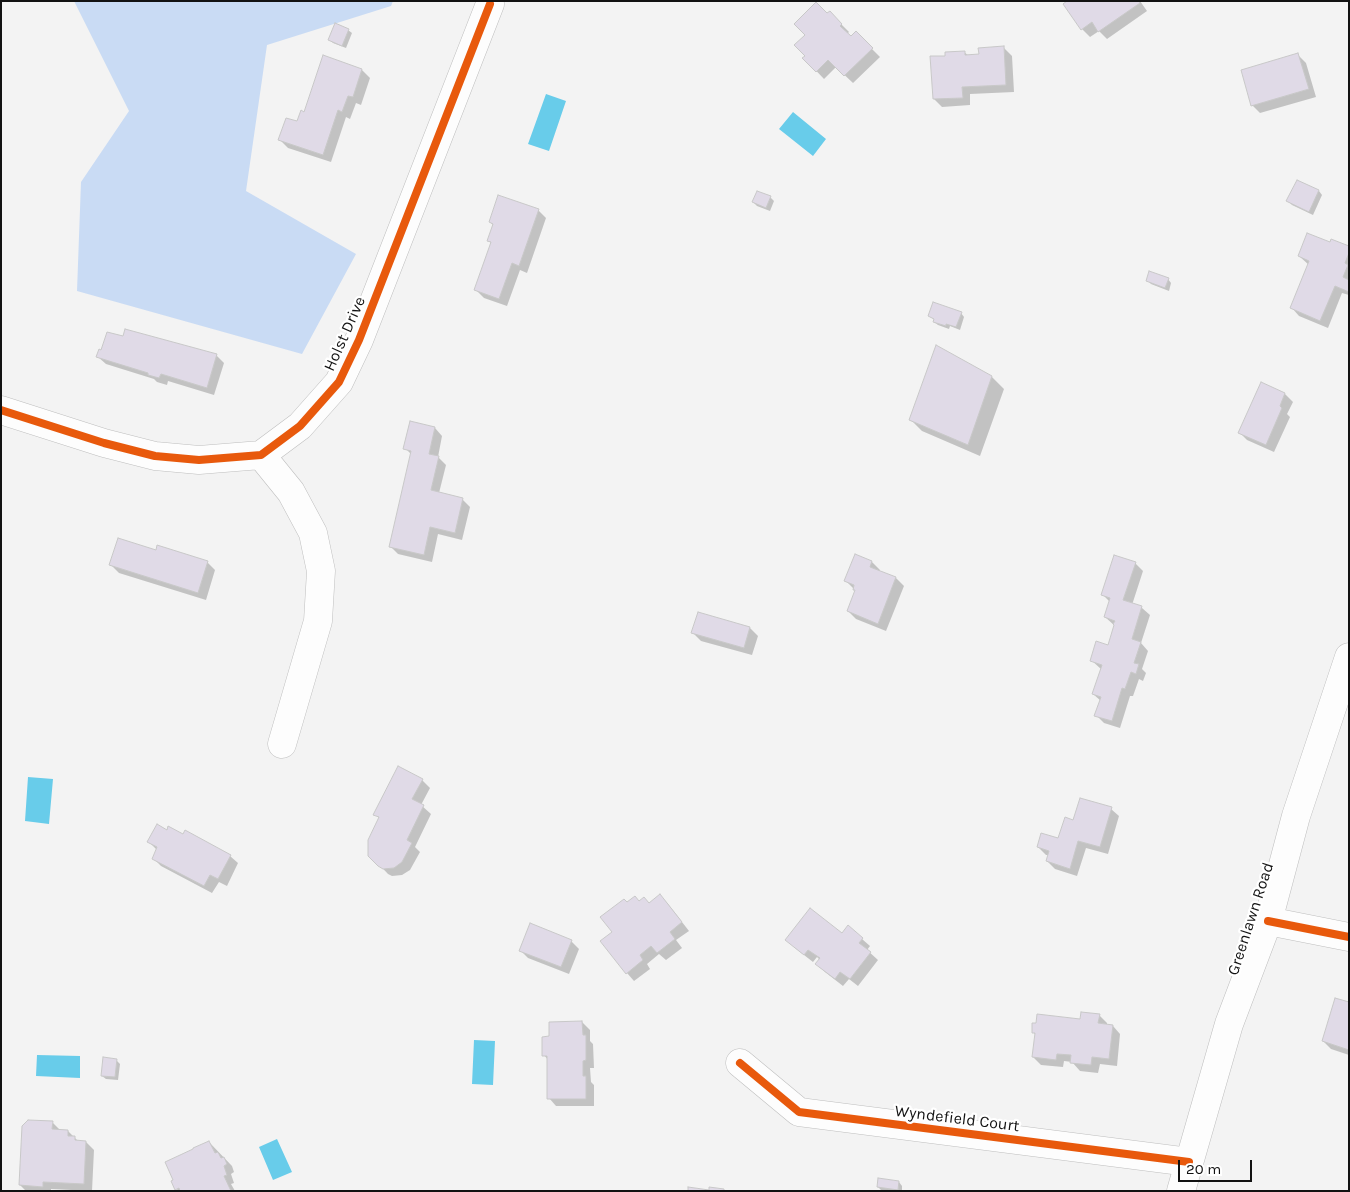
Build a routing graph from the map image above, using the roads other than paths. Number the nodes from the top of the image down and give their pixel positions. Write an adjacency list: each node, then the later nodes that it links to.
1 (490, 4): 3 (street, Holst Drive)
2 (1, 410): 3 (street)
3 (261, 455): 5 (street)
4 (1349, 656): 6 (street, Greenlawn Road)
5 (282, 744)
6 (1268, 921): 7 (street); 9 (street, Greenlawn Road)
7 (1349, 937)
8 (740, 1063): 9 (street, Wyndefield Court)
9 (1189, 1162): 10 (street, Greenlawn Road)
10 (1182, 1191)

